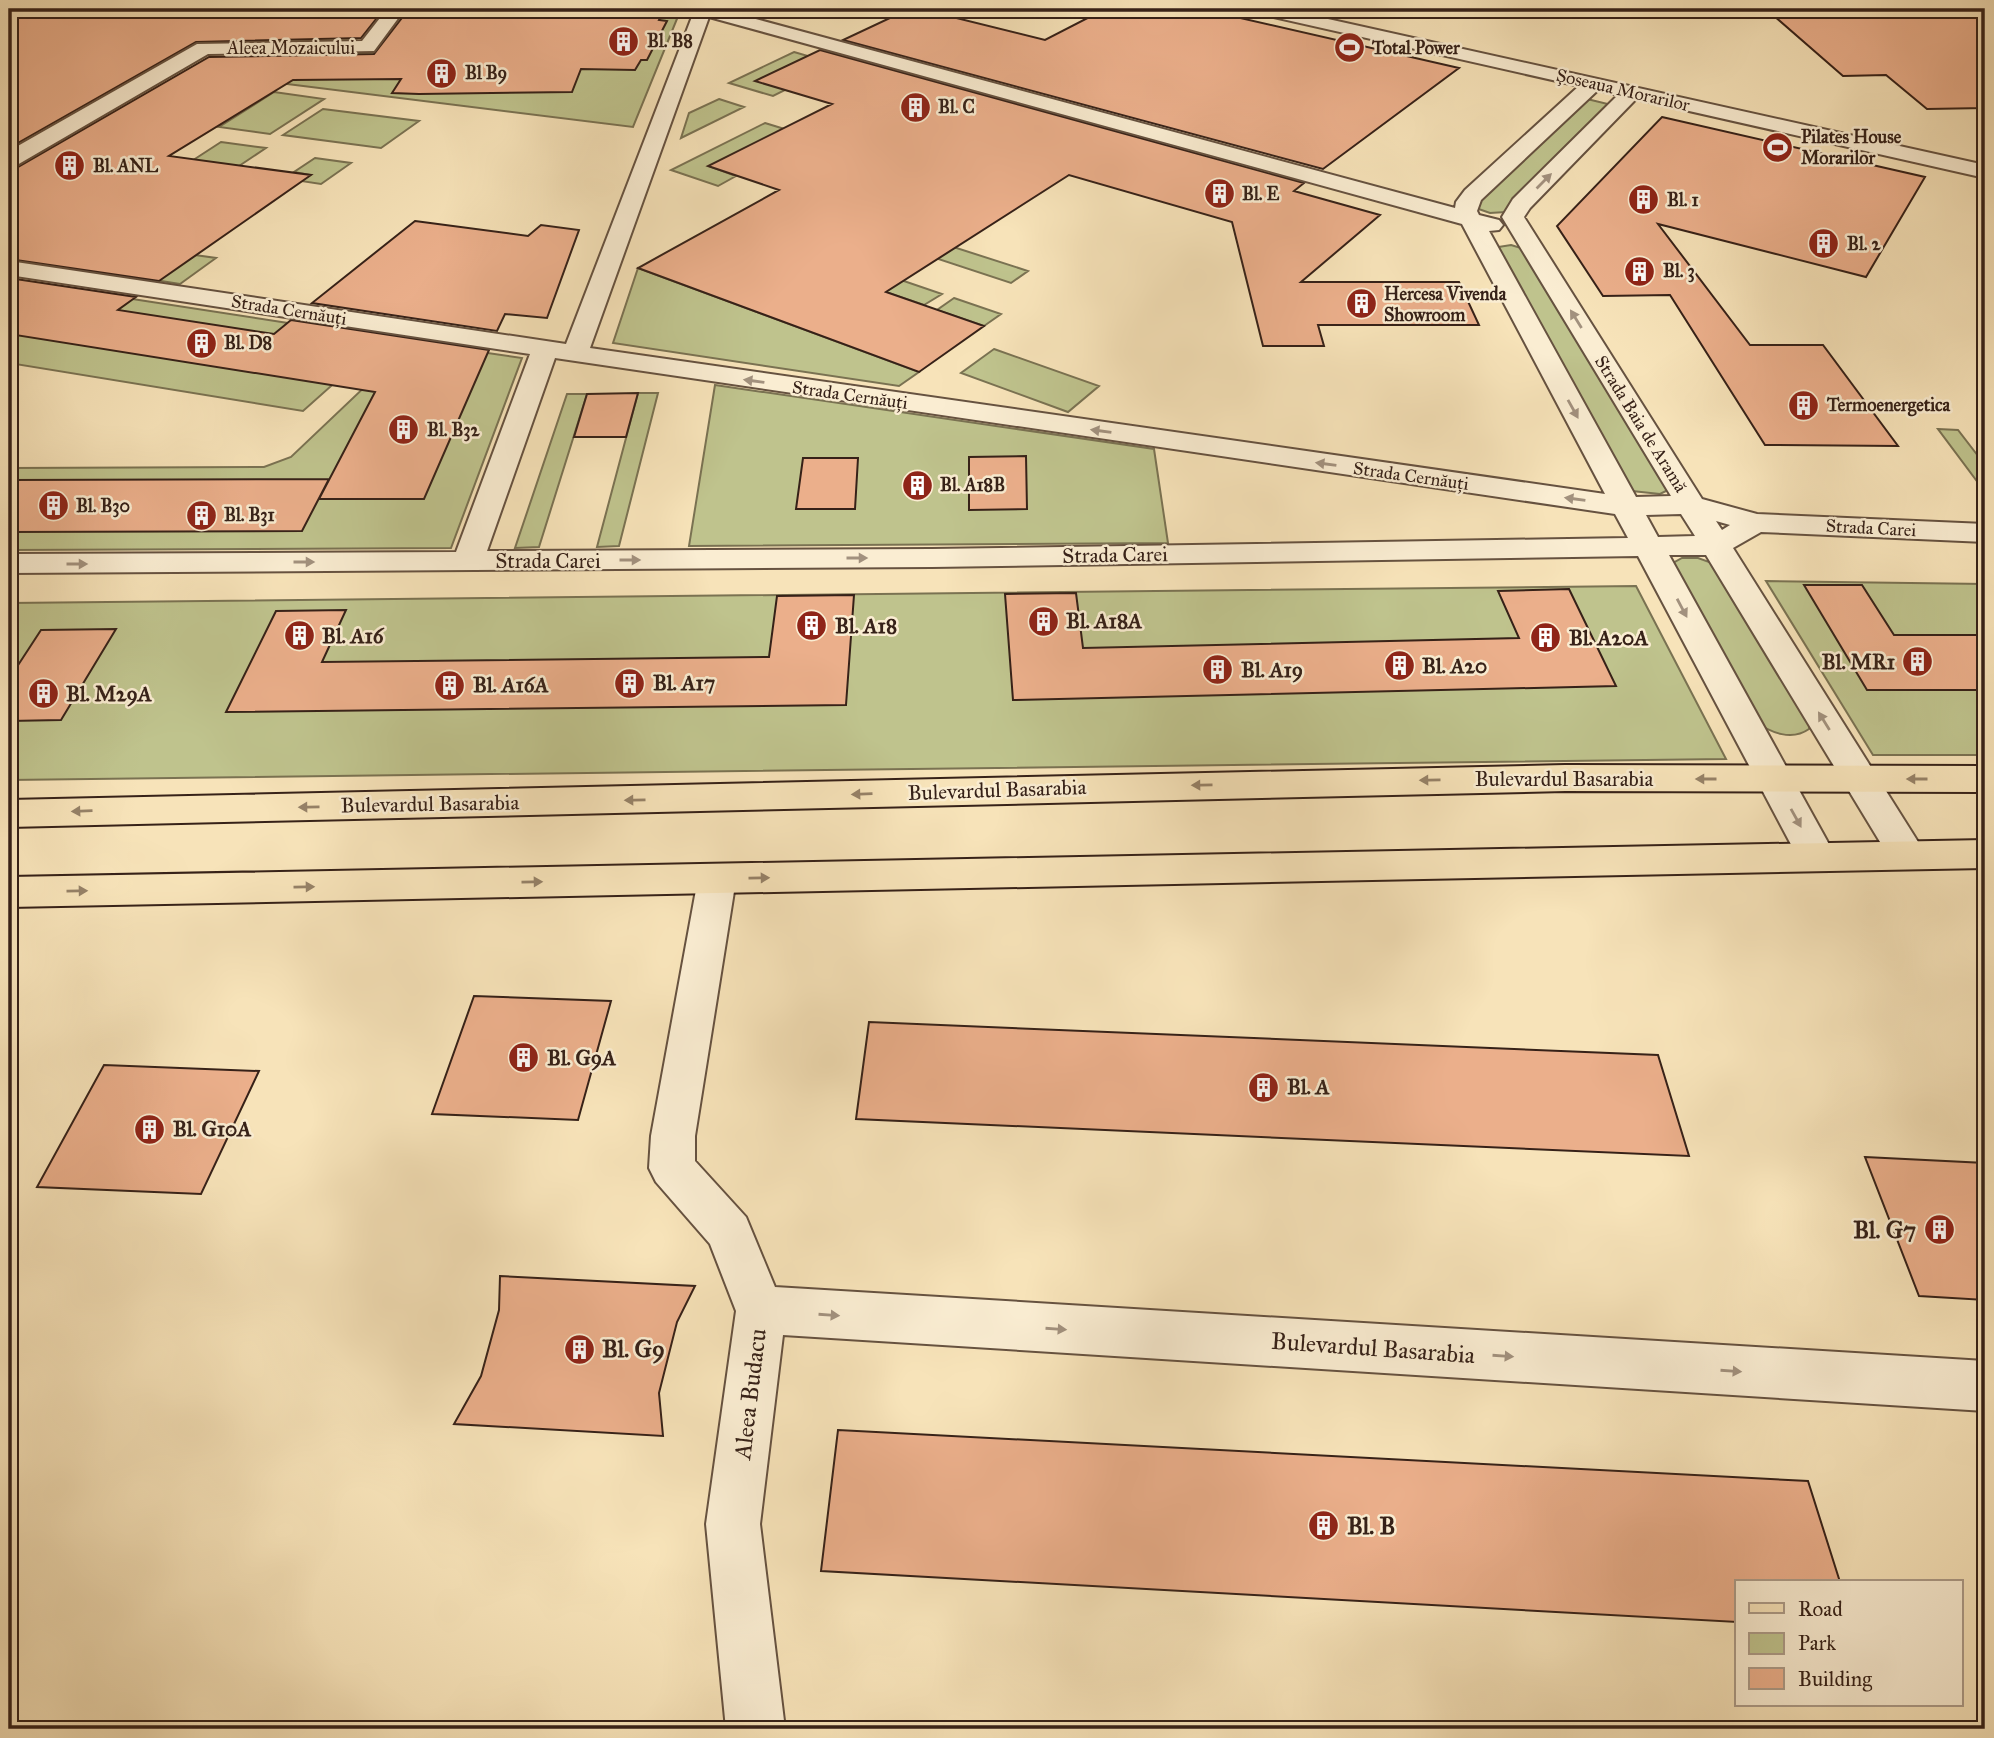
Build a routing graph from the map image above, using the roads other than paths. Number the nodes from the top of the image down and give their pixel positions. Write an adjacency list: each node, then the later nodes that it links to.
1 (396, 9): 6 (street, Aleea Mozaicului)
2 (1260, 9): 4 (street, Șoseaua Morarilor)
3 (704, 10): 8 (street); 11 (street, Strada Carei)
4 (1594, 83): 5 (street, Șoseaua Morarilor); 8 (street)
5 (1632, 92): 7 (street, Șoseaua Morarilor); 9 (street, Strada Baia de Aramă, one-way to 5)
6 (9, 160)
7 (1985, 171)
8 (1470, 220): 9 (street); 13 (street, one-way to 13)
9 (1523, 234): 12 (street, Strada Baia de Aramă, one-way to 9)
10 (9, 268): 11 (street, Strada Cernăuți)
11 (560, 352): 13 (street, Strada Cernăuți, one-way to 11); 18 (street, Strada Carei)
12 (1692, 505): 13 (street, Strada Cernăuți); 14 (street, Strada Carei); 16 (street, Strada Baia de Aramă)
13 (1626, 506): 17 (street)
14 (1756, 523): 15 (street, Strada Carei); 16 (street, Strada Carei)
15 (1985, 533)
16 (1716, 545): 17 (street, Strada Carei); 20 (street, Strada Baia de Aramă, one-way to 16)
17 (1648, 547): 18 (street, Strada Carei, one-way to 17); 22 (street, one-way to 22)
18 (468, 561): 19 (street, Strada Carei, one-way to 18)
19 (9, 564)
20 (1860, 779): 21 (main road, Bulevardul Basarabia, one-way to 20); 22 (main road, Bulevardul Basarabia); 25 (street, Strada Baia de Aramă)
21 (1985, 779)
22 (1775, 780): 23 (main road, Bulevardul Basarabia, one-way to 23); 26 (street, one-way to 26)
23 (9, 814)
24 (1985, 854): 25 (main road)
25 (1907, 855): 26 (main road)
26 (1817, 857): 27 (main road, one-way to 26)
27 (717, 879): 28 (main road, one-way to 27); 29 (street, Aleea Budacu)
28 (9, 892)
29 (761, 1310): 30 (street, Bulevardul Basarabia, one-way to 30); 31 (street, Aleea Budacu)
30 (1985, 1386)
31 (755, 1729)

